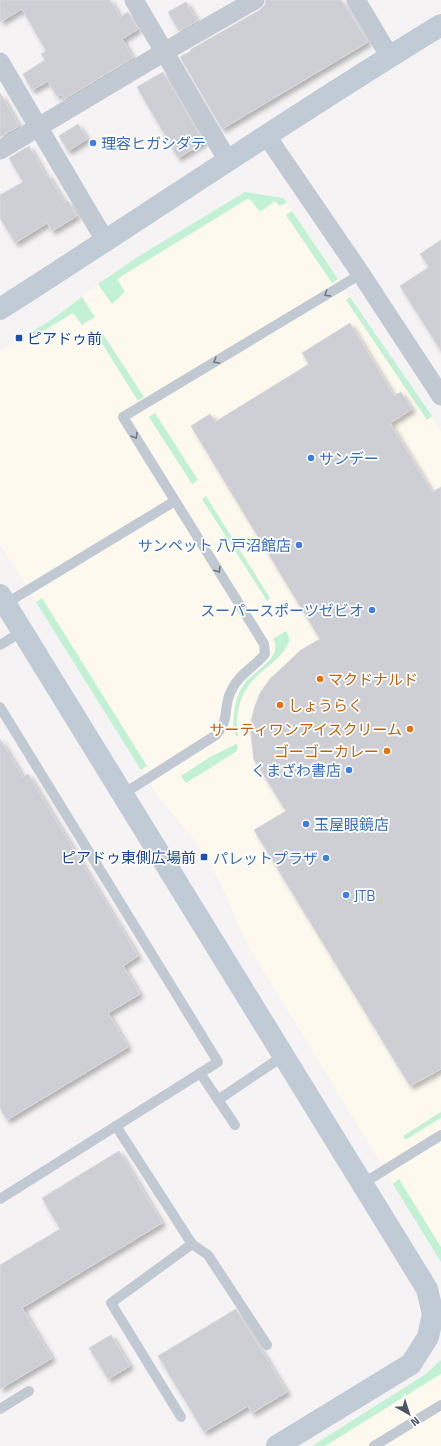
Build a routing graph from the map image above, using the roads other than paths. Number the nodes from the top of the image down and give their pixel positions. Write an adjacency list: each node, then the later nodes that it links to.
1 (134, 0): 6 (street)
2 (255, 0): 4 (street)
3 (356, 0): 7 (street)
4 (231, 6): 6 (street)
5 (441, 25): 7 (street)
6 (164, 52): 9 (street); 12 (street)
7 (390, 57): 10 (street)
8 (0, 62): 9 (street)
9 (38, 127): 11 (street); 13 (street)
10 (266, 135): 12 (street); 14 (street)
11 (0, 150)
12 (228, 161): 13 (street)
13 (106, 242): 15 (street)
14 (361, 274): 16 (street); 17 (lane, one-way to 17)
15 (0, 309)
16 (441, 396)
17 (175, 502): 18 (lane); 22 (lane, one-way to 22)
18 (3, 599): 19 (street)
19 (23, 631): 20 (lane); 22 (street)
20 (0, 645)
21 (0, 707): 24 (lane)
22 (123, 794): 23 (street)
23 (284, 1056): 25 (lane); 29 (street)
24 (200, 1073): 25 (lane); 26 (lane)
25 (218, 1100): 27 (lane)
26 (116, 1126): 30 (lane); 31 (lane)
27 (235, 1126)
28 (441, 1135): 29 (lane)
29 (362, 1184): 37 (street)
30 (0, 1199)
31 (192, 1244): 32 (lane); 36 (lane)
32 (267, 1346)
33 (29, 1391): 35 (lane)
34 (440, 1407): 38 (lane)
35 (0, 1409)
36 (181, 1417)
37 (288, 1443)
38 (374, 1446)

